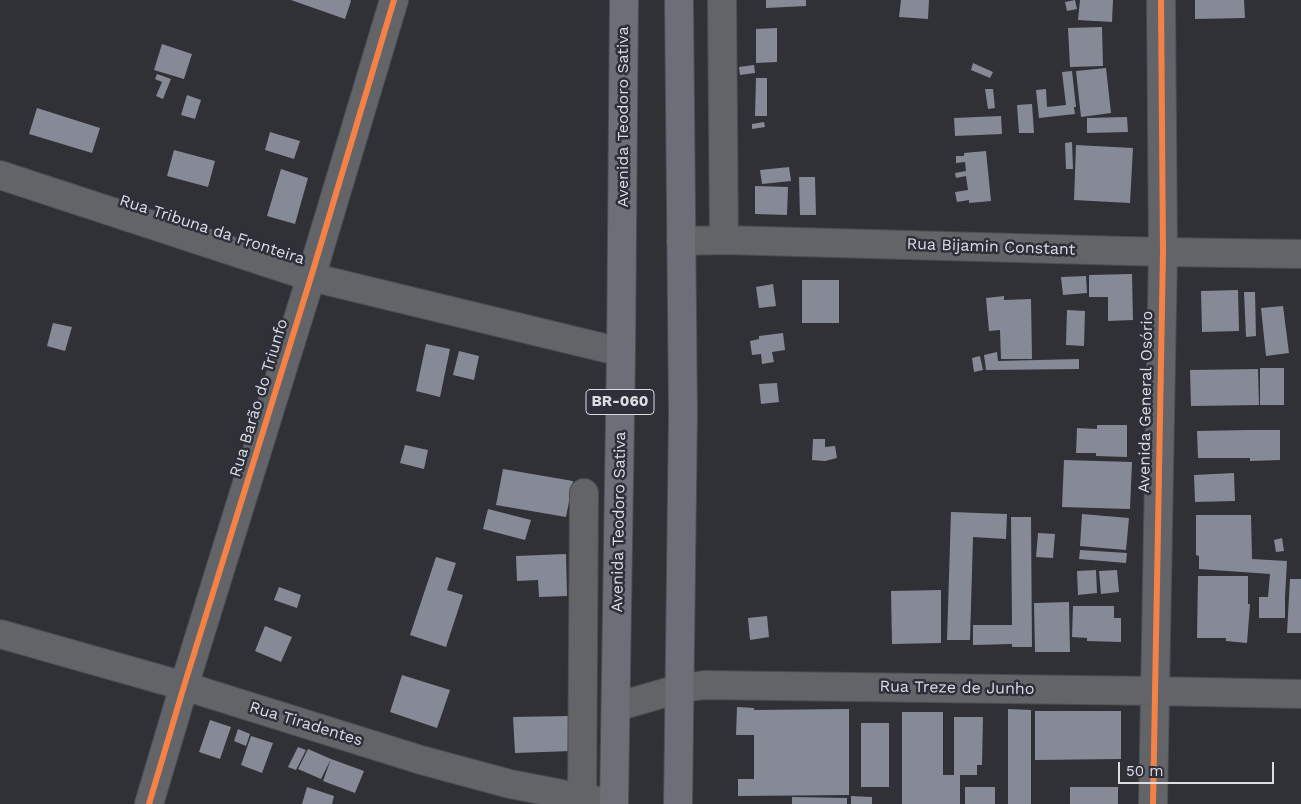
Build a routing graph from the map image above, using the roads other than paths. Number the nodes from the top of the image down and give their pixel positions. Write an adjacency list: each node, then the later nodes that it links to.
1 (394, 0): 11 (street, Rua Barão do Triunfo)
2 (624, 0): 12 (main road, Avenida Teodoro Sativa / BR-060)
3 (680, 0): 8 (main road)
4 (722, 0): 7 (street)
5 (1161, 0): 9 (street, Avenida General Osório)
6 (0, 175): 11 (street, Rua Tribuna da Fronteira)
7 (724, 240): 8 (street, Rua Bijamin Constant); 9 (street, Rua Bijamin Constant)
8 (681, 241): 16 (main road)
9 (1163, 252): 10 (street, Rua Bijamin Constant); 17 (street, Avenida General Osório)
10 (1301, 254)
11 (311, 276): 12 (street, Rua Tribuna da Fronteira); 15 (street, Rua Barão do Triunfo)
12 (621, 352): 19 (main road, Avenida Teodoro Sativa / BR-060)
13 (584, 493): 20 (street)
14 (0, 634): 15 (street, Rua Tiradentes)
15 (184, 686): 20 (street, Rua Tiradentes); 21 (street, Rua Barão do Triunfo)
16 (678, 689): 17 (street, Rua Treze de Junho); 19 (street, Rua Treze de Junho); 23 (main road)
17 (1154, 691): 18 (street, Rua Treze de Junho); 24 (street, Avenida General Osório)
18 (1301, 694)
19 (616, 707): 22 (main road, Avenida Teodoro Sativa / BR-060)
20 (583, 801): 22 (street, Rua Tiradentes)
21 (149, 804)
22 (614, 804)
23 (678, 804)
24 (1153, 804)

